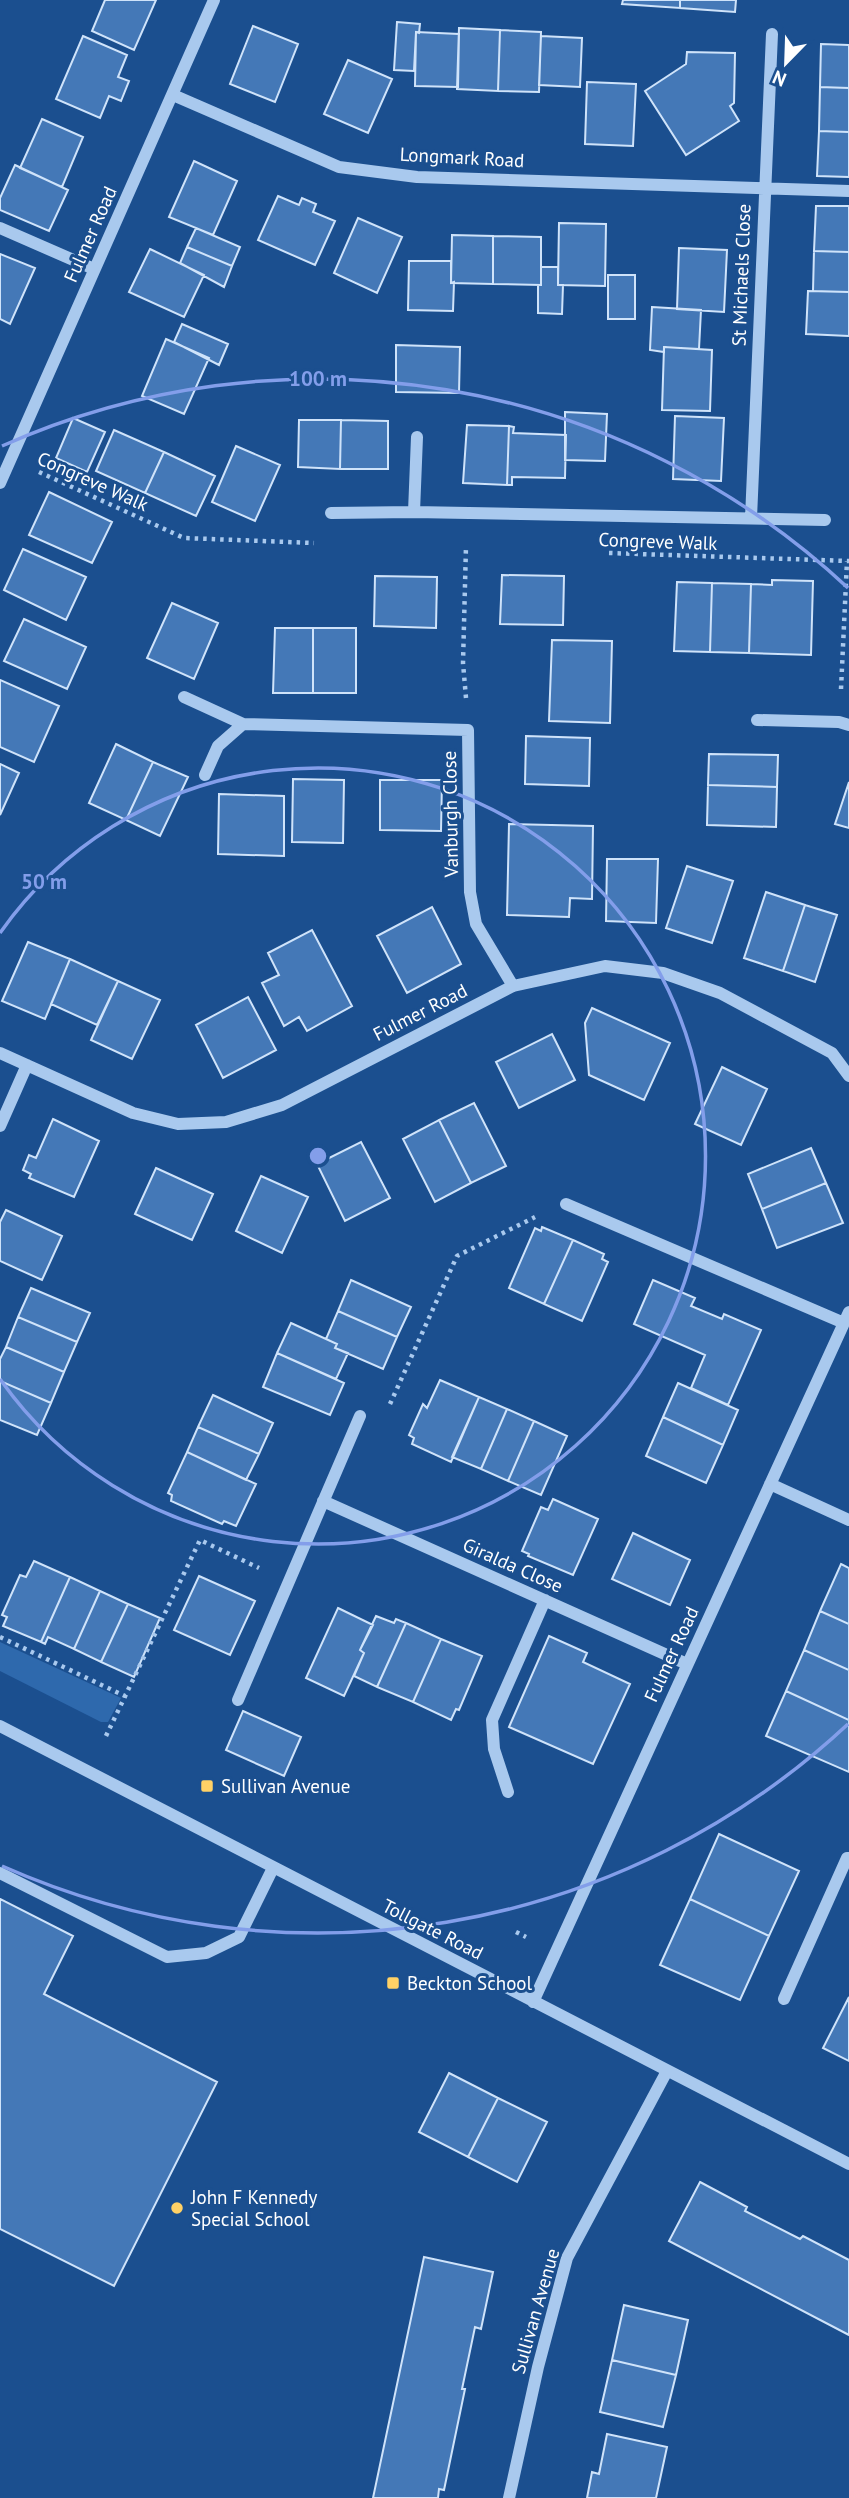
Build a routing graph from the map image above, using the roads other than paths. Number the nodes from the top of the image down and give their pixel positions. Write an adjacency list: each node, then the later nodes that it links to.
1 (214, 0): 3 (street, Fulmer Road)
2 (772, 34): 4 (street, St Michaels Close)
3 (173, 95): 4 (street, Longmark Road); 7 (street, Fulmer Road)
4 (764, 188): 5 (street, Longmark Road); 12 (street, St Michaels Close)
5 (849, 191)
6 (0, 228): 7 (street)
7 (94, 270): 9 (street, Fulmer Road)
8 (417, 437): 10 (street)
9 (0, 483)
10 (414, 512): 11 (street); 12 (street)
11 (331, 513)
12 (751, 518): 13 (street)
13 (825, 520)
14 (184, 697): 17 (street, Vanburgh Close)
15 (757, 720): 16 (street)
16 (844, 723)
17 (243, 724): 18 (street); 19 (street, Vanburgh Close)
18 (205, 775)
19 (513, 986): 21 (street, Fulmer Road); 22 (street, Fulmer Road)
20 (0, 1053): 21 (street, Fulmer Road)
21 (27, 1065): 23 (street)
22 (849, 1076)
23 (0, 1126)
24 (566, 1204): 25 (street, Fulmer Road)
25 (846, 1317): 27 (street, Fulmer Road)
26 (360, 1416): 28 (street)
27 (770, 1484): 29 (street); 31 (street, Fulmer Road)
28 (323, 1500): 30 (street, Giralda Close); 32 (street)
29 (849, 1520)
30 (545, 1600): 31 (street, Giralda Close); 34 (street)
31 (687, 1664): 39 (street, Fulmer Road)
32 (238, 1700)
33 (0, 1726): 36 (street, Tollgate Road)
34 (508, 1792)
35 (849, 1858): 38 (street)
36 (273, 1868): 37 (street); 39 (street, Tollgate Road)
37 (0, 1873)
38 (784, 1999)
39 (533, 2001): 40 (street, Tollgate Road)
40 (667, 2071): 41 (street, Tollgate Road); 42 (street, Sullivan Avenue)
41 (849, 2164)
42 (509, 2498)

